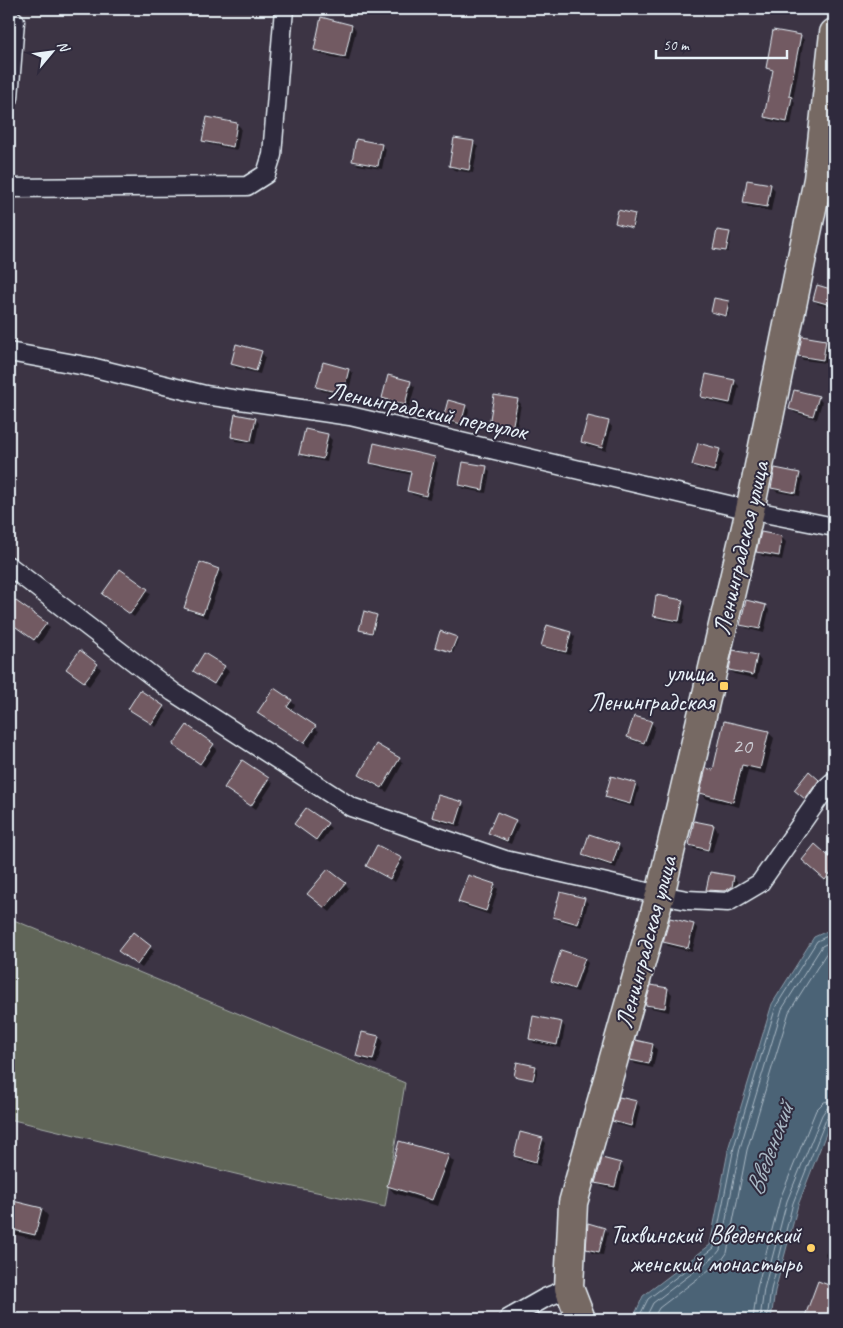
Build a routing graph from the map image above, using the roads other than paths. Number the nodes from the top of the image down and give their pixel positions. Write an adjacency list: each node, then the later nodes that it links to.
1 (284, 9): 6 (street)
2 (14, 21): 4 (street)
3 (834, 33): 5 (main road, Ленинградская улица)
4 (9, 98)
5 (826, 180): 8 (main road, Ленинградская улица)
6 (9, 188)
7 (9, 352): 8 (street, Ленинградский переулок)
8 (750, 510): 9 (street, Ленинградский переулок); 12 (main road, Ленинградская улица)
9 (834, 527)
10 (9, 566): 12 (street)
11 (834, 781): 12 (street)
12 (660, 895): 13 (main road, Ленинградская улица)
13 (568, 1288): 14 (street); 15 (main road, Ленинградская улица)
14 (508, 1319)
15 (581, 1319)

